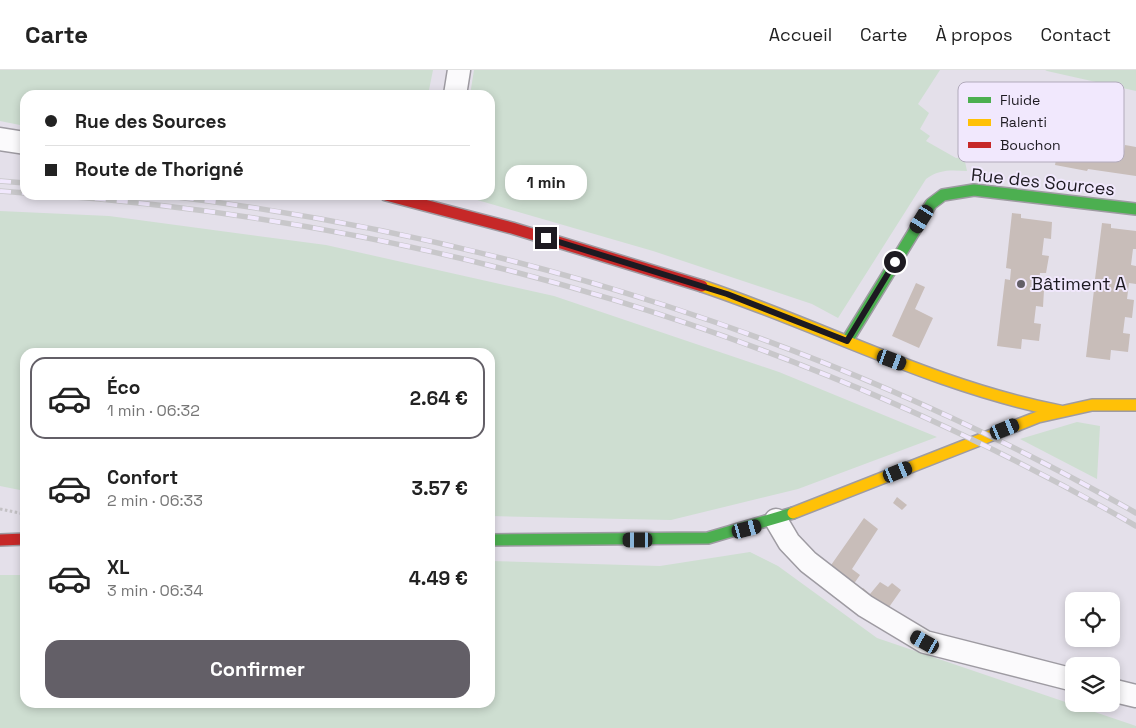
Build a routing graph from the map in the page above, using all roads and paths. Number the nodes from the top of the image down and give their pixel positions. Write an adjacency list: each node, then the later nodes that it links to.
1 (459, 70): 2 (street)
2 (456, 90)
3 (0, 139): 4 (street)
4 (20, 142)
5 (436, 200): 7 (street)
6 (1136, 209): 7 (street, Rue des Sources)
7 (847, 341): 9 (street)
8 (1136, 405): 9 (street)
9 (1060, 411): 12 (street)
10 (0, 510): 11 (path)
11 (20, 513)
12 (776, 520): 15 (street); 16 (street)
13 (20, 539): 14 (street)
14 (0, 540)
15 (495, 540)
16 (1065, 678)
17 (1120, 692): 18 (street)
18 (1136, 696)

